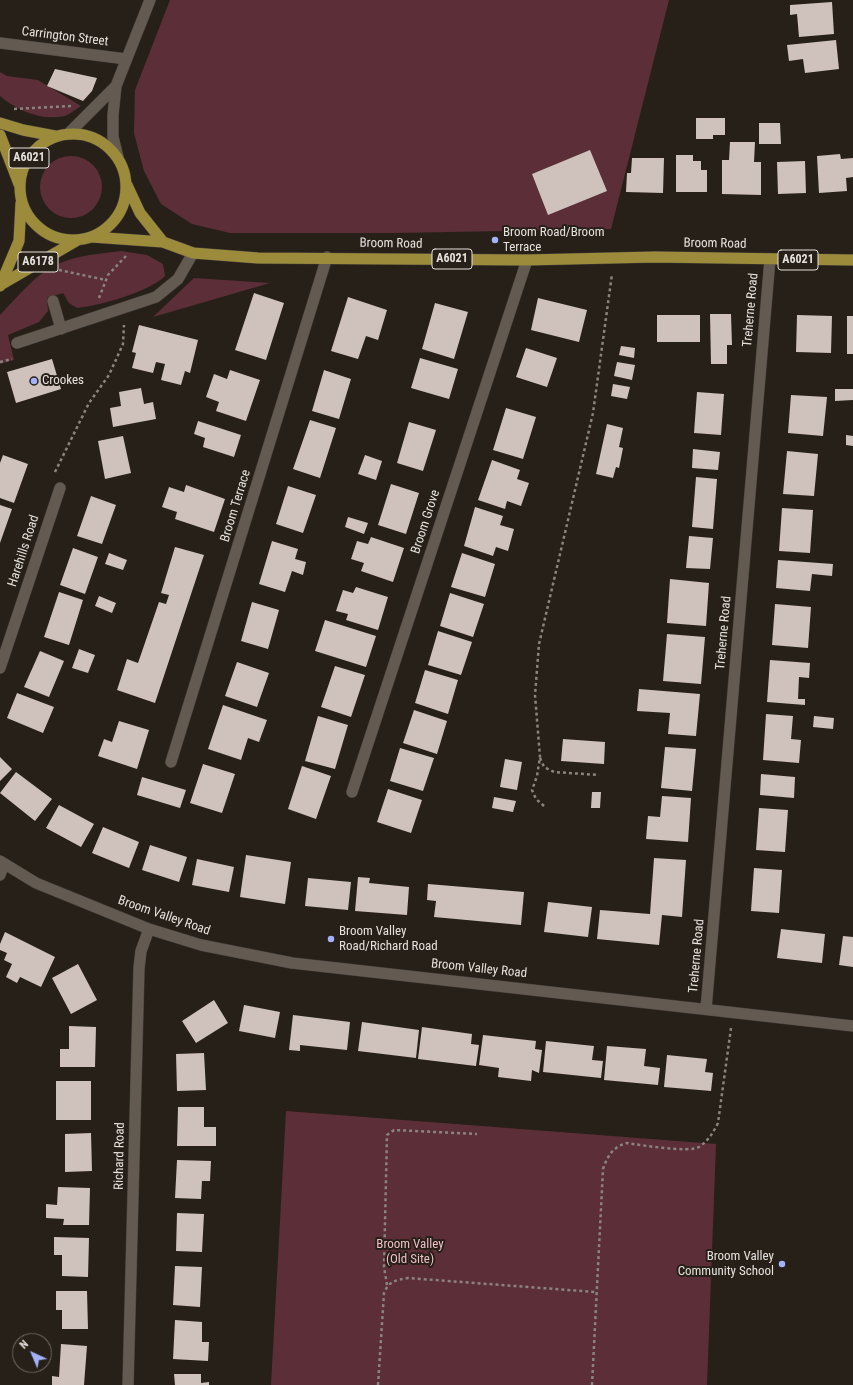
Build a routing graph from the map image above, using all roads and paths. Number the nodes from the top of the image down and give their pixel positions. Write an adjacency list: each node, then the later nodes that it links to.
1 (150, 0): 3 (street)
2 (0, 43): 3 (street, Carrington Street)
3 (126, 59): 4 (street)
4 (116, 86): 5 (street); 11 (street)
5 (98, 106): 6 (path); 8 (street)
6 (8, 109)
7 (0, 123): 10 (main road, A6021)
8 (69, 134): 10 (main road, A6021); 11 (main road, A6021)
9 (0, 135): 12 (main road, A6021)
10 (55, 136): 12 (main road, A6021)
11 (118, 157): 13 (main road, A6021)
12 (20, 184): 14 (main road, A6021)
13 (127, 184): 15 (main road, A6021); 17 (main road, A6021)
14 (22, 201): 16 (main road, A6021); 28 (main road, A6178)
15 (92, 237): 16 (main road, A6021); 17 (main road, Broom Road / A6021)
16 (76, 241): 25 (main road, A6178)
17 (163, 242): 18 (main road, Broom Road / A6021)
18 (193, 253): 19 (main road, Broom Road / A6021); 30 (street)
19 (327, 257): 23 (main road, Broom Road / A6021); 36 (street, Broom Terrace)
20 (614, 258): 21 (main road, Broom Road / A6021); 23 (main road, Broom Road / A6021); 35 (path)
21 (770, 259): 24 (main road, Broom Road / A6021); 43 (street, Treherne Road)
22 (122, 260): 26 (path)
23 (527, 260): 38 (street, Broom Grove)
24 (853, 260)
25 (36, 264): 27 (path); 28 (main road, A6178)
26 (108, 275)
27 (106, 280)
28 (1, 285)
29 (53, 302): 31 (street)
30 (124, 308): 31 (street); 33 (path)
31 (61, 329): 32 (street)
32 (17, 343)
33 (60, 488): 34 (street, Harehills Road)
34 (0, 668)
35 (540, 758): 37 (path); 39 (path)
36 (171, 762)
37 (599, 775)
38 (352, 792)
39 (544, 806)
40 (2, 862): 41 (street); 42 (street, Broom Valley Road)
41 (0, 875)
42 (149, 929): 43 (street, Broom Valley Road); 49 (street, Richard Road)
43 (706, 1009): 44 (street, Broom Valley Road)
44 (733, 1012): 45 (street, Broom Valley Road); 48 (path)
45 (853, 1026)
46 (477, 1134): 47 (path)
47 (387, 1285): 48 (path); 50 (path)
48 (595, 1292): 51 (path)
49 (128, 1385)
50 (378, 1385)
51 (592, 1385)

